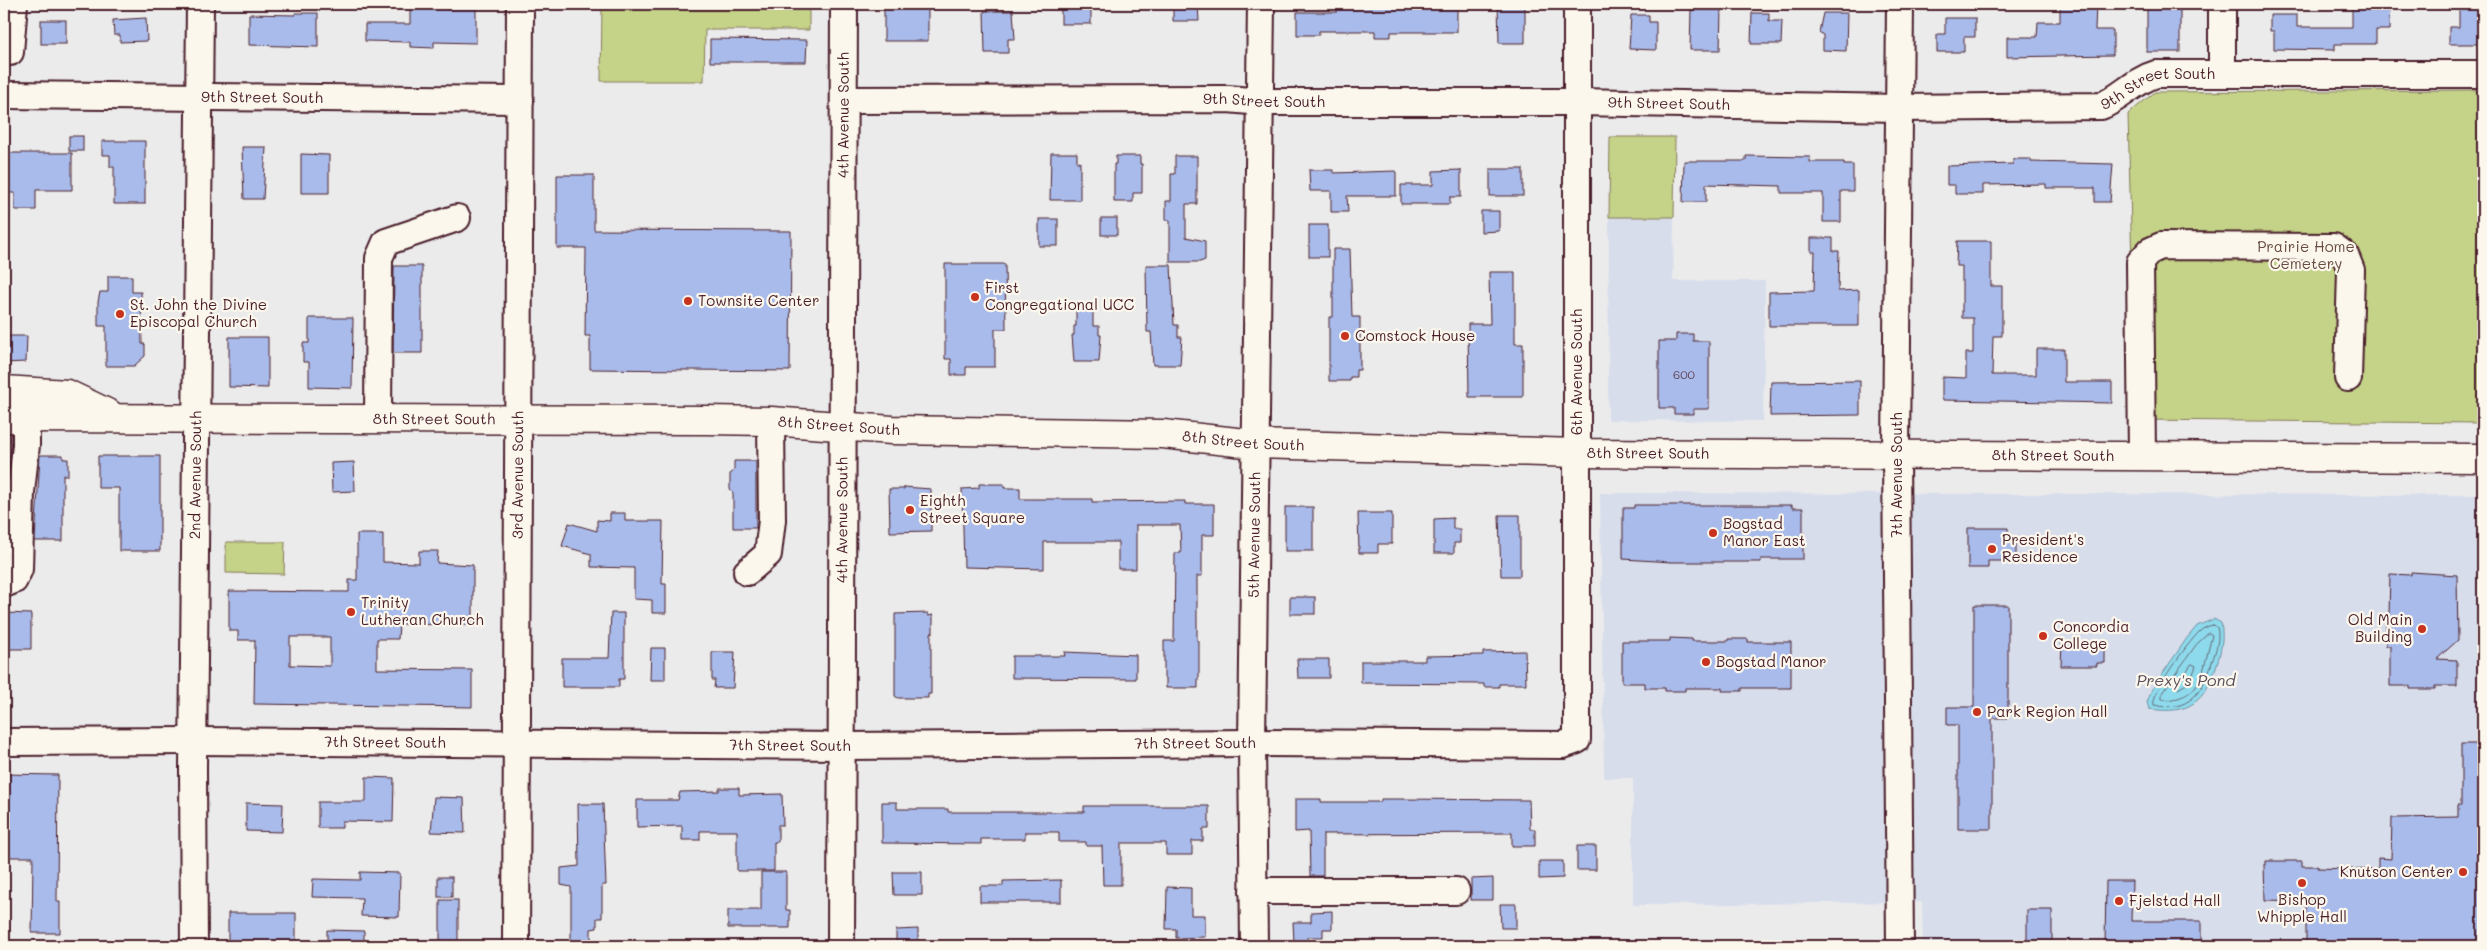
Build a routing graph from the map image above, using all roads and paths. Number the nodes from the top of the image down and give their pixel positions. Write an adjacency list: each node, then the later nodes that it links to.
1 (14, 4): 9 (street)
2 (200, 4): 13 (street, 2nd Avenue South)
3 (520, 4): 14 (street, 3rd Avenue South)
4 (844, 4): 15 (street, 4th Avenue South)
5 (1261, 4): 16 (street, 5th Avenue South)
6 (1578, 4): 17 (street, 6th Avenue South)
7 (1900, 4): 18 (street, 7th Avenue South)
8 (2222, 4): 10 (street)
9 (10, 52)
10 (2222, 74): 11 (street, 9th Street South); 18 (street, 9th Street South)
11 (2483, 74)
12 (4, 95): 13 (street, 9th Street South)
13 (200, 98): 14 (street, 9th Street South); 22 (street, 2nd Avenue South)
14 (520, 100): 26 (street, 3rd Avenue South)
15 (844, 100): 16 (street, 9th Street South); 28 (street, 4th Avenue South)
16 (1261, 102): 17 (street, 9th Street South); 29 (street, 5th Avenue South)
17 (1577, 102): 18 (street, 9th Street South); 30 (street, 6th Avenue South)
18 (1899, 108): 31 (street, 7th Avenue South)
19 (457, 218): 25 (street)
20 (2348, 378): 32 (street)
21 (4, 390): 24 (main road)
22 (197, 417): 24 (main road, 8th Street South); 25 (main road, 8th Street South); 36 (street, 2nd Avenue South)
23 (15, 418): 24 (main road, 8th Street South); 35 (street)
24 (118, 418)
25 (378, 418): 26 (main road, 8th Street South)
26 (518, 419): 27 (main road, 8th Street South); 40 (street, 3rd Avenue South)
27 (771, 421): 28 (main road, 8th Street South); 34 (street)
28 (843, 427): 29 (main road, 8th Street South); 41 (street, 4th Avenue South)
29 (1255, 444): 30 (main road, 8th Street South); 39 (street, 5th Avenue South)
30 (1577, 453): 31 (main road, 8th Street South); 37 (street, 6th Avenue South)
31 (1896, 454): 32 (main road, 8th Street South); 48 (street, 7th Avenue South)
32 (2142, 455): 33 (main road, 8th Street South)
33 (2483, 458)
34 (747, 572)
35 (4, 584)
36 (193, 740): 38 (street, 7th Street South); 40 (street, 7th Street South); 44 (street, 2nd Avenue South)
37 (1577, 740): 39 (street, 7th Street South)
38 (4, 742)
39 (1252, 743): 41 (street, 7th Street South); 43 (street, 5th Avenue South)
40 (517, 744): 41 (street, 7th Street South); 45 (street, 3rd Avenue South)
41 (842, 746): 46 (street, 4th Avenue South)
42 (1456, 890): 43 (street)
43 (1253, 891): 47 (street, 5th Avenue South)
44 (194, 946)
45 (516, 946)
46 (841, 946)
47 (1254, 946)
48 (1900, 946)

